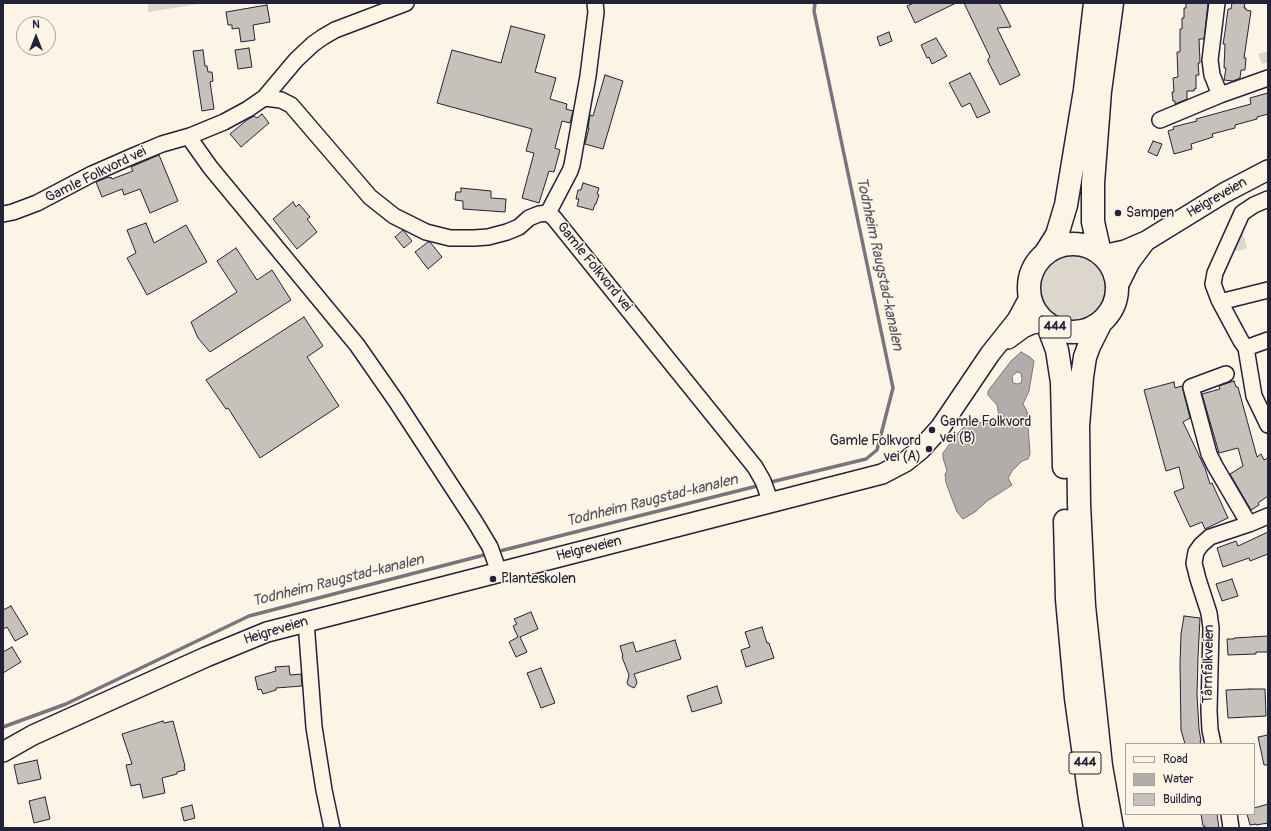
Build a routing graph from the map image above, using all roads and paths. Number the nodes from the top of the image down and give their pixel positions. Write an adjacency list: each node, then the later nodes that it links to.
1 (406, 3): 8 (street, Gamle Folkvord vei)
2 (595, 3): 13 (street)
3 (1096, 3): 16 (highway, 444)
4 (1112, 3): 17 (highway, 444)
5 (1217, 3): 7 (street)
6 (1268, 78): 7 (street)
7 (1220, 95): 9 (street)
8 (264, 98): 10 (street, Gamle Folkvord vei); 13 (street, Gamle Folkvord vei)
9 (1160, 120)
10 (190, 136): 14 (street, Gamle Folkvord vei); 31 (street)
11 (1268, 170): 15 (main road, Heigreveien)
12 (1268, 199): 21 (street)
13 (548, 213): 28 (street, Gamle Folkvord vei)
14 (3, 214)
15 (1146, 241): 17 (main road, Heigreveien); 18 (main road, Heigreveien)
16 (1045, 254): 17 (highway, 444); 20 (highway, 444)
17 (1101, 254): 18 (highway, 444)
18 (1117, 288): 22 (highway, 444)
19 (1268, 290): 21 (street)
20 (1030, 296): 23 (highway, 444); 25 (main road, Heigreveien)
21 (1220, 302): 24 (street)
22 (1101, 322): 23 (highway, 444); 38 (highway, 444)
23 (1046, 323): 25 (main road, Heigreveien); 37 (highway, 444)
24 (1258, 343): 27 (street)
25 (998, 345): 28 (main road, Heigreveien)
26 (1226, 374): 30 (street)
27 (1267, 422)
28 (766, 490): 31 (main road, Heigreveien)
29 (1268, 516): 30 (street, Tårnfalkveien)
30 (1249, 524): 33 (street, Tårnfalkveien)
31 (498, 567): 32 (main road, Heigreveien)
32 (306, 622): 34 (main road, Heigreveien); 36 (street)
33 (1214, 743)
34 (3, 752)
35 (1229, 815): 39 (street)
36 (332, 828)
37 (1095, 828)
38 (1112, 828)
39 (1231, 828)

